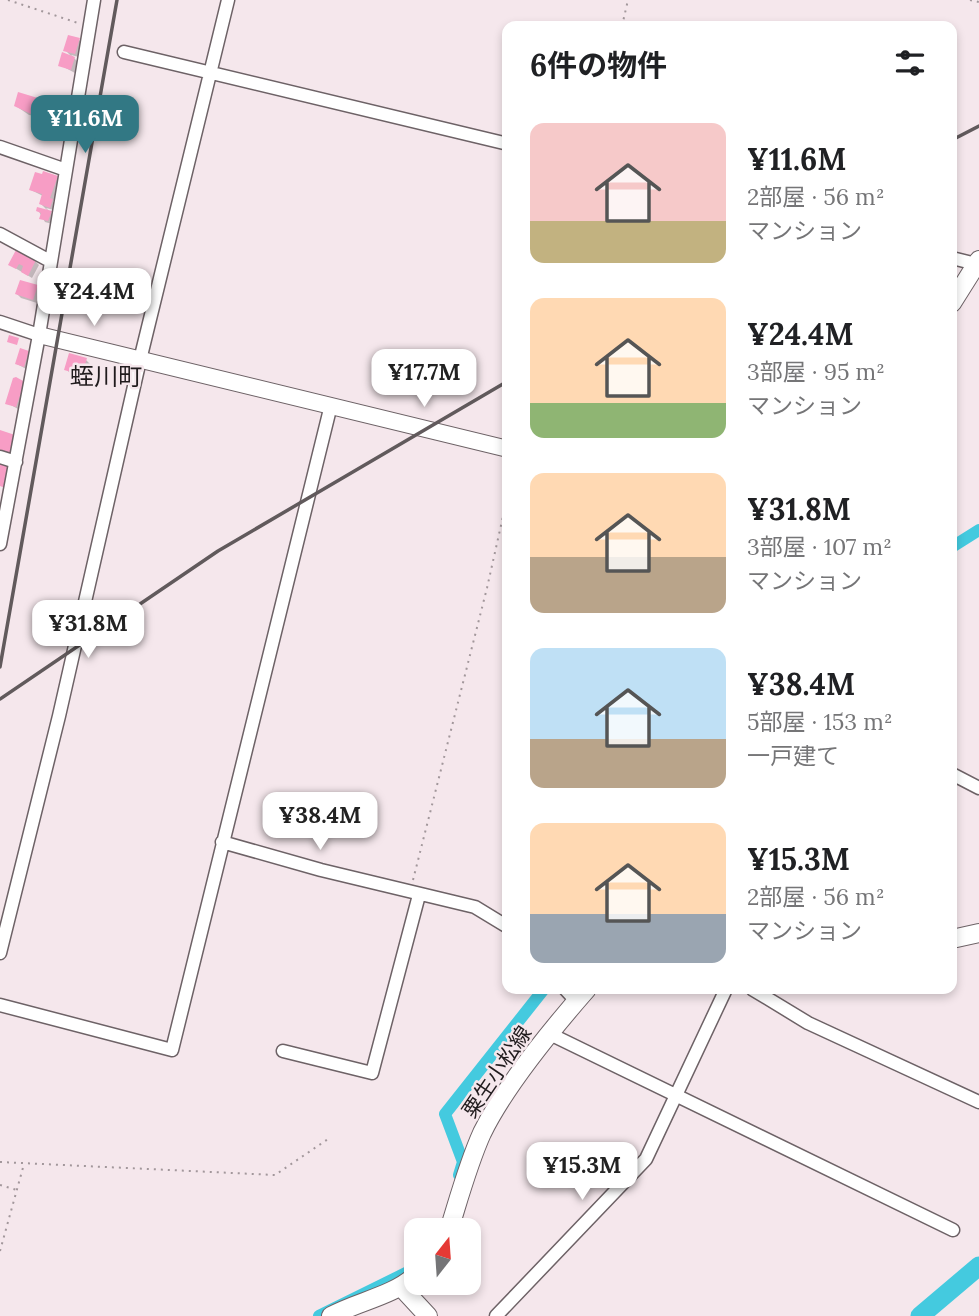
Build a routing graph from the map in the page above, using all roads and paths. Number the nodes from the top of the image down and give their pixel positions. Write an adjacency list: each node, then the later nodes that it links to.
1 (8, 0): 8 (path)
2 (94, 0): 8 (street)
3 (228, 0): 10 (street)
4 (628, 0): 7 (path)
5 (970, 0): 6 (path)
6 (979, 2)
7 (623, 21)
8 (89, 27): 13 (street)
9 (124, 52): 10 (street)
10 (210, 73): 11 (street); 21 (street)
11 (502, 143)
12 (0, 147): 13 (street)
13 (66, 170): 16 (street)
14 (0, 234): 16 (street)
15 (957, 259): 17 (street)
16 (50, 261): 20 (street)
17 (978, 262): 18 (main road)
18 (957, 295)
19 (0, 323): 20 (street)
20 (39, 335): 21 (street); 25 (street)
21 (140, 360): 22 (street); 35 (street)
22 (331, 405): 23 (street); 30 (street)
23 (502, 448)
24 (0, 457): 25 (street)
25 (16, 462): 27 (street)
26 (502, 520): 31 (path)
27 (0, 544)
28 (957, 777): 29 (street)
29 (979, 788)
30 (222, 842): 31 (street); 39 (street)
31 (415, 893): 32 (street); 41 (street)
32 (502, 923)
33 (979, 933): 34 (main road)
34 (957, 938)
35 (0, 953)
36 (575, 994): 40 (main road, 粟生小松線)
37 (724, 994): 42 (street)
38 (760, 994): 43 (street)
39 (0, 1005)
40 (550, 1034): 42 (street); 49 (main road, 粟生小松線)
41 (283, 1051)
42 (676, 1094): 50 (street); 55 (street)
43 (979, 1102)
44 (331, 1137): 46 (path)
45 (0, 1162): 46 (path)
46 (24, 1163): 48 (path)
47 (0, 1185): 48 (path)
48 (18, 1191): 51 (path)
49 (453, 1218)
50 (953, 1230)
51 (0, 1251)
52 (402, 1288): 53 (main road); 54 (main road)
53 (331, 1316)
54 (428, 1316)
55 (496, 1316)

